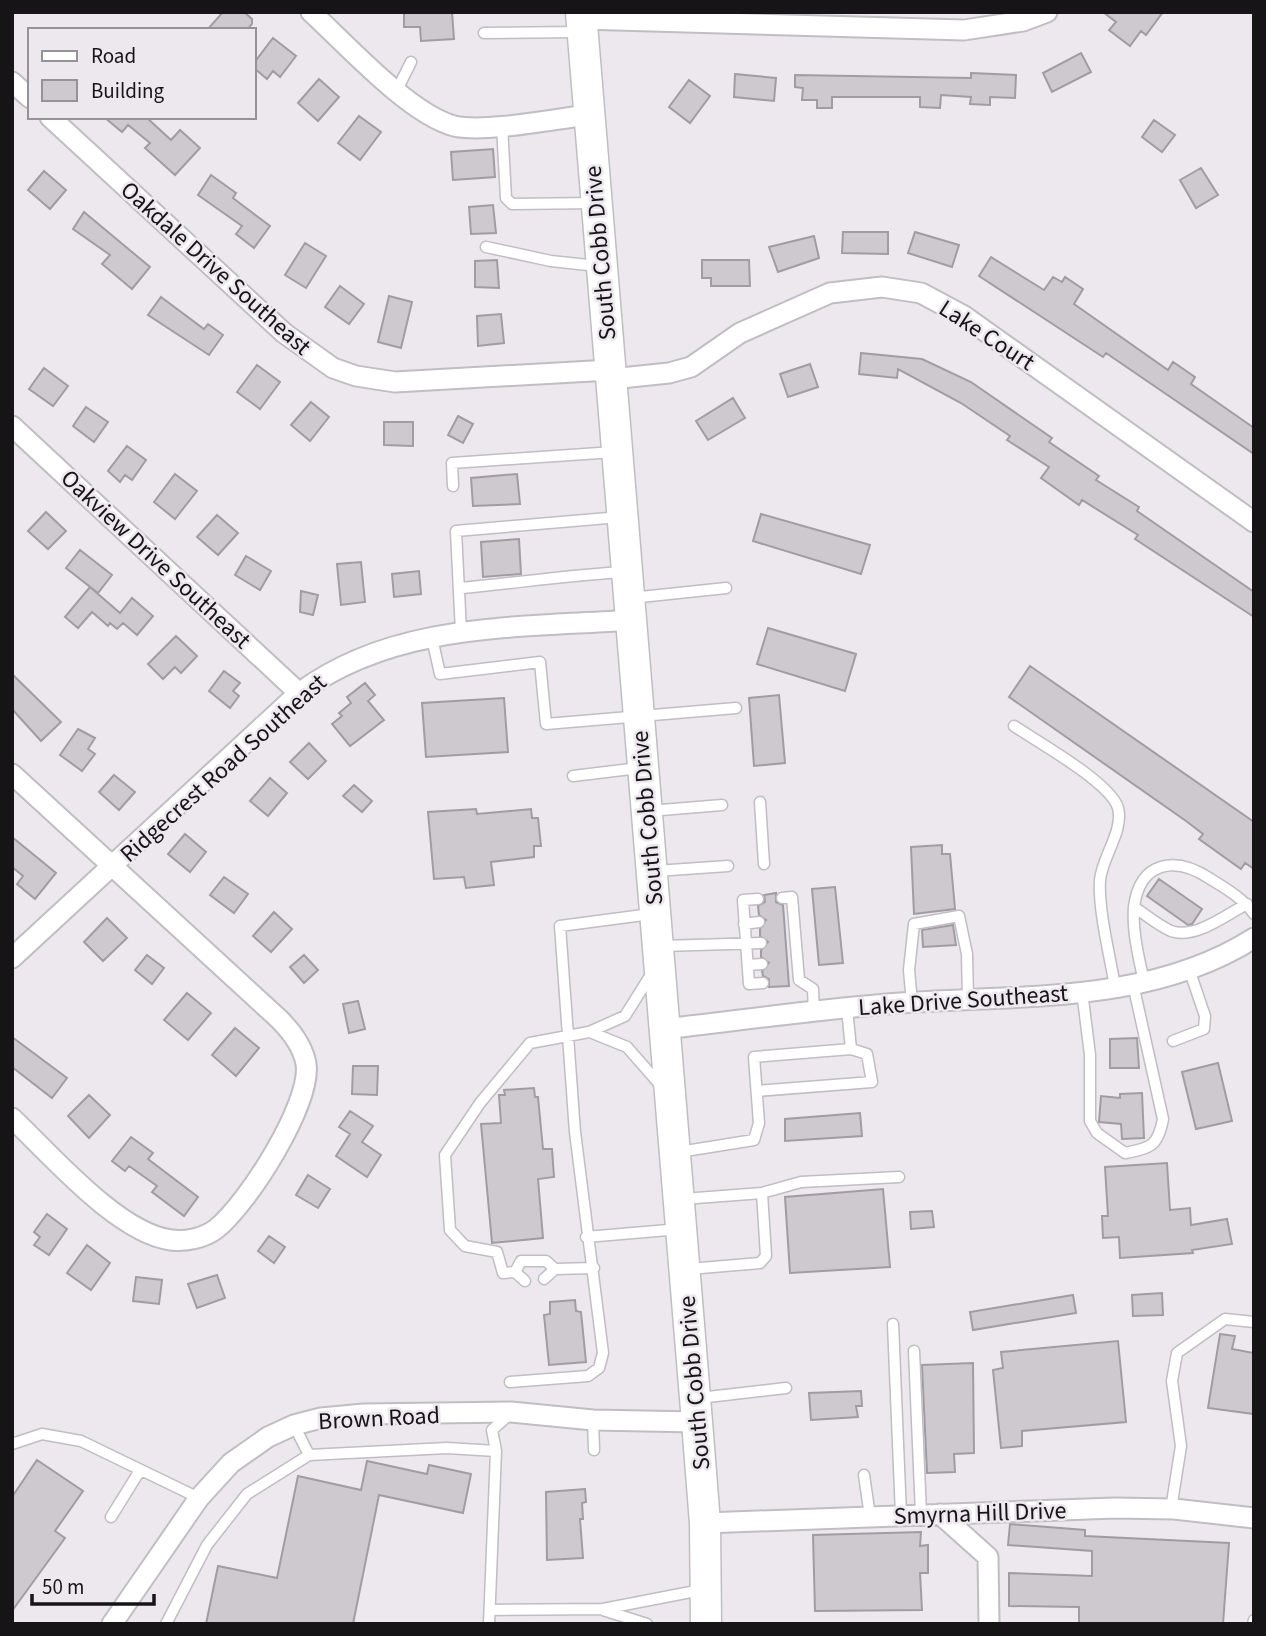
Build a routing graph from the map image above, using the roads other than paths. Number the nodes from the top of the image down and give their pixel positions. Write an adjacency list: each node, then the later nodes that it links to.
1 (311, 12): 7 (street)
2 (1047, 12): 3 (street)
3 (581, 21): 4 (lane); 9 (main road, South Cobb Drive)
4 (484, 33)
5 (411, 62): 7 (lane)
6 (12, 82): 8 (street)
7 (397, 90): 11 (street)
8 (28, 96)
9 (588, 115): 11 (street); 12 (main road, South Cobb Drive)
10 (52, 119): 15 (street, Oakdale Drive Southeast)
11 (502, 124): 12 (lane)
12 (596, 203): 14 (main road, South Cobb Drive)
13 (486, 247): 14 (lane)
14 (601, 267): 15 (main road, South Cobb Drive)
15 (611, 374): 17 (main road, South Cobb Drive); 20 (street, Lake Court)
16 (12, 426): 26 (street, Oakview Drive Southeast)
17 (618, 452): 18 (lane); 19 (main road, South Cobb Drive)
18 (453, 486)
19 (624, 516): 21 (lane); 23 (main road, South Cobb Drive)
20 (1254, 522)
21 (461, 588): 23 (lane); 24 (lane)
22 (726, 588): 23 (lane)
23 (630, 597): 24 (street, Ridgecrest Road Southeast); 28 (main road, South Cobb Drive)
24 (461, 632): 25 (street, Ridgecrest Road Southeast)
25 (432, 638): 26 (street, Ridgecrest Road Southeast); 28 (lane)
26 (299, 693): 38 (street, Ridgecrest Road Southeast)
27 (737, 708): 28 (lane)
28 (639, 716): 30 (main road, South Cobb Drive)
29 (1014, 726): 57 (lane)
30 (643, 768): 32 (lane); 35 (main road, South Cobb Drive)
31 (12, 774): 38 (street)
32 (573, 775)
33 (760, 802): 36 (lane)
34 (722, 805): 35 (lane)
35 (647, 811): 39 (main road, South Cobb Drive)
36 (764, 864)
37 (727, 866): 39 (lane)
38 (113, 867): 52 (street, Ridgecrest Road Southeast); 70 (street)
39 (652, 871): 44 (main road, South Cobb Drive)
40 (782, 898): 62 (lane)
41 (758, 899): 47 (lane)
42 (1247, 904): 43 (lane); 43 (lane); 45 (lane)
43 (1134, 907): 57 (lane)
44 (655, 914): 51 (main road, South Cobb Drive); 65 (lane)
45 (1254, 914)
46 (759, 922): 47 (lane)
47 (744, 923): 50 (lane)
48 (1254, 938): 55 (street, Lake Drive Southeast)
49 (761, 943): 50 (lane)
50 (746, 944): 51 (lane); 54 (lane)
51 (658, 953): 63 (main road, South Cobb Drive); 64 (lane)
52 (12, 958)
53 (762, 964): 54 (lane)
54 (748, 965): 56 (lane)
55 (1189, 969): 57 (street, Lake Drive Southeast); 66 (lane)
56 (763, 983)
57 (1131, 984): 58 (street, Lake Drive Southeast); 58 (lane)
58 (1082, 991): 59 (street, Lake Drive Southeast)
59 (968, 1000): 60 (street, Lake Drive Southeast); 60 (lane)
60 (912, 1003): 61 (street, Lake Drive Southeast)
61 (847, 1009): 62 (street, Lake Drive Southeast); 67 (lane)
62 (814, 1013): 63 (street, Lake Drive Southeast)
63 (664, 1029): 69 (main road, South Cobb Drive)
64 (589, 1032): 65 (lane); 69 (lane)
65 (568, 1034): 76 (lane); 80 (lane)
66 (1173, 1041)
67 (851, 1049): 68 (lane); 68 (lane)
68 (757, 1091): 71 (lane)
69 (670, 1096): 71 (main road, South Cobb Drive)
70 (12, 1118)
71 (675, 1153): 74 (main road, South Cobb Drive)
72 (899, 1177): 73 (lane)
73 (762, 1193): 74 (lane); 79 (lane)
74 (679, 1199): 75 (main road, South Cobb Drive)
75 (681, 1229): 76 (lane); 79 (main road, South Cobb Drive)
76 (586, 1237): 77 (lane)
77 (594, 1268): 78 (lane); 86 (lane)
78 (555, 1269): 80 (lane); 81 (lane)
79 (685, 1270): 88 (main road, South Cobb Drive)
80 (515, 1272): 82 (lane)
81 (544, 1279)
82 (525, 1281)
83 (1254, 1322): 99 (lane)
84 (893, 1324): 101 (lane)
85 (914, 1351): 100 (lane)
86 (510, 1382)
87 (786, 1388): 88 (lane)
88 (696, 1410): 90 (street, Brown Road); 105 (main road, South Cobb Drive)
89 (511, 1412): 90 (street, Brown Road); 91 (street, Brown Road); 94 (lane)
90 (593, 1420): 93 (lane)
91 (294, 1425): 95 (lane); 98 (street, Brown Road)
92 (12, 1444): 96 (lane)
93 (594, 1450)
94 (496, 1451): 95 (lane); 108 (lane)
95 (309, 1455): 110 (lane)
96 (139, 1472): 98 (lane); 103 (lane)
97 (864, 1475): 102 (lane)
98 (199, 1499): 109 (street, Brown Road)
99 (1171, 1508): 100 (street, Smyrna Hill Drive); 104 (street, Smyrna Hill Drive)
100 (931, 1514): 101 (street, Smyrna Hill Drive); 114 (street)
101 (901, 1515): 102 (street, Smyrna Hill Drive)
102 (870, 1516): 105 (street, Smyrna Hill Drive)
103 (111, 1517)
104 (1254, 1518)
105 (705, 1522): 106 (main road, South Cobb Drive)
106 (706, 1589): 107 (lane); 113 (main road, South Cobb Drive)
107 (603, 1609): 108 (lane); 112 (lane)
108 (490, 1610): 111 (lane)
109 (112, 1624)
110 (166, 1624)
111 (489, 1624)
112 (647, 1624)
113 (706, 1624)
114 (989, 1624)

